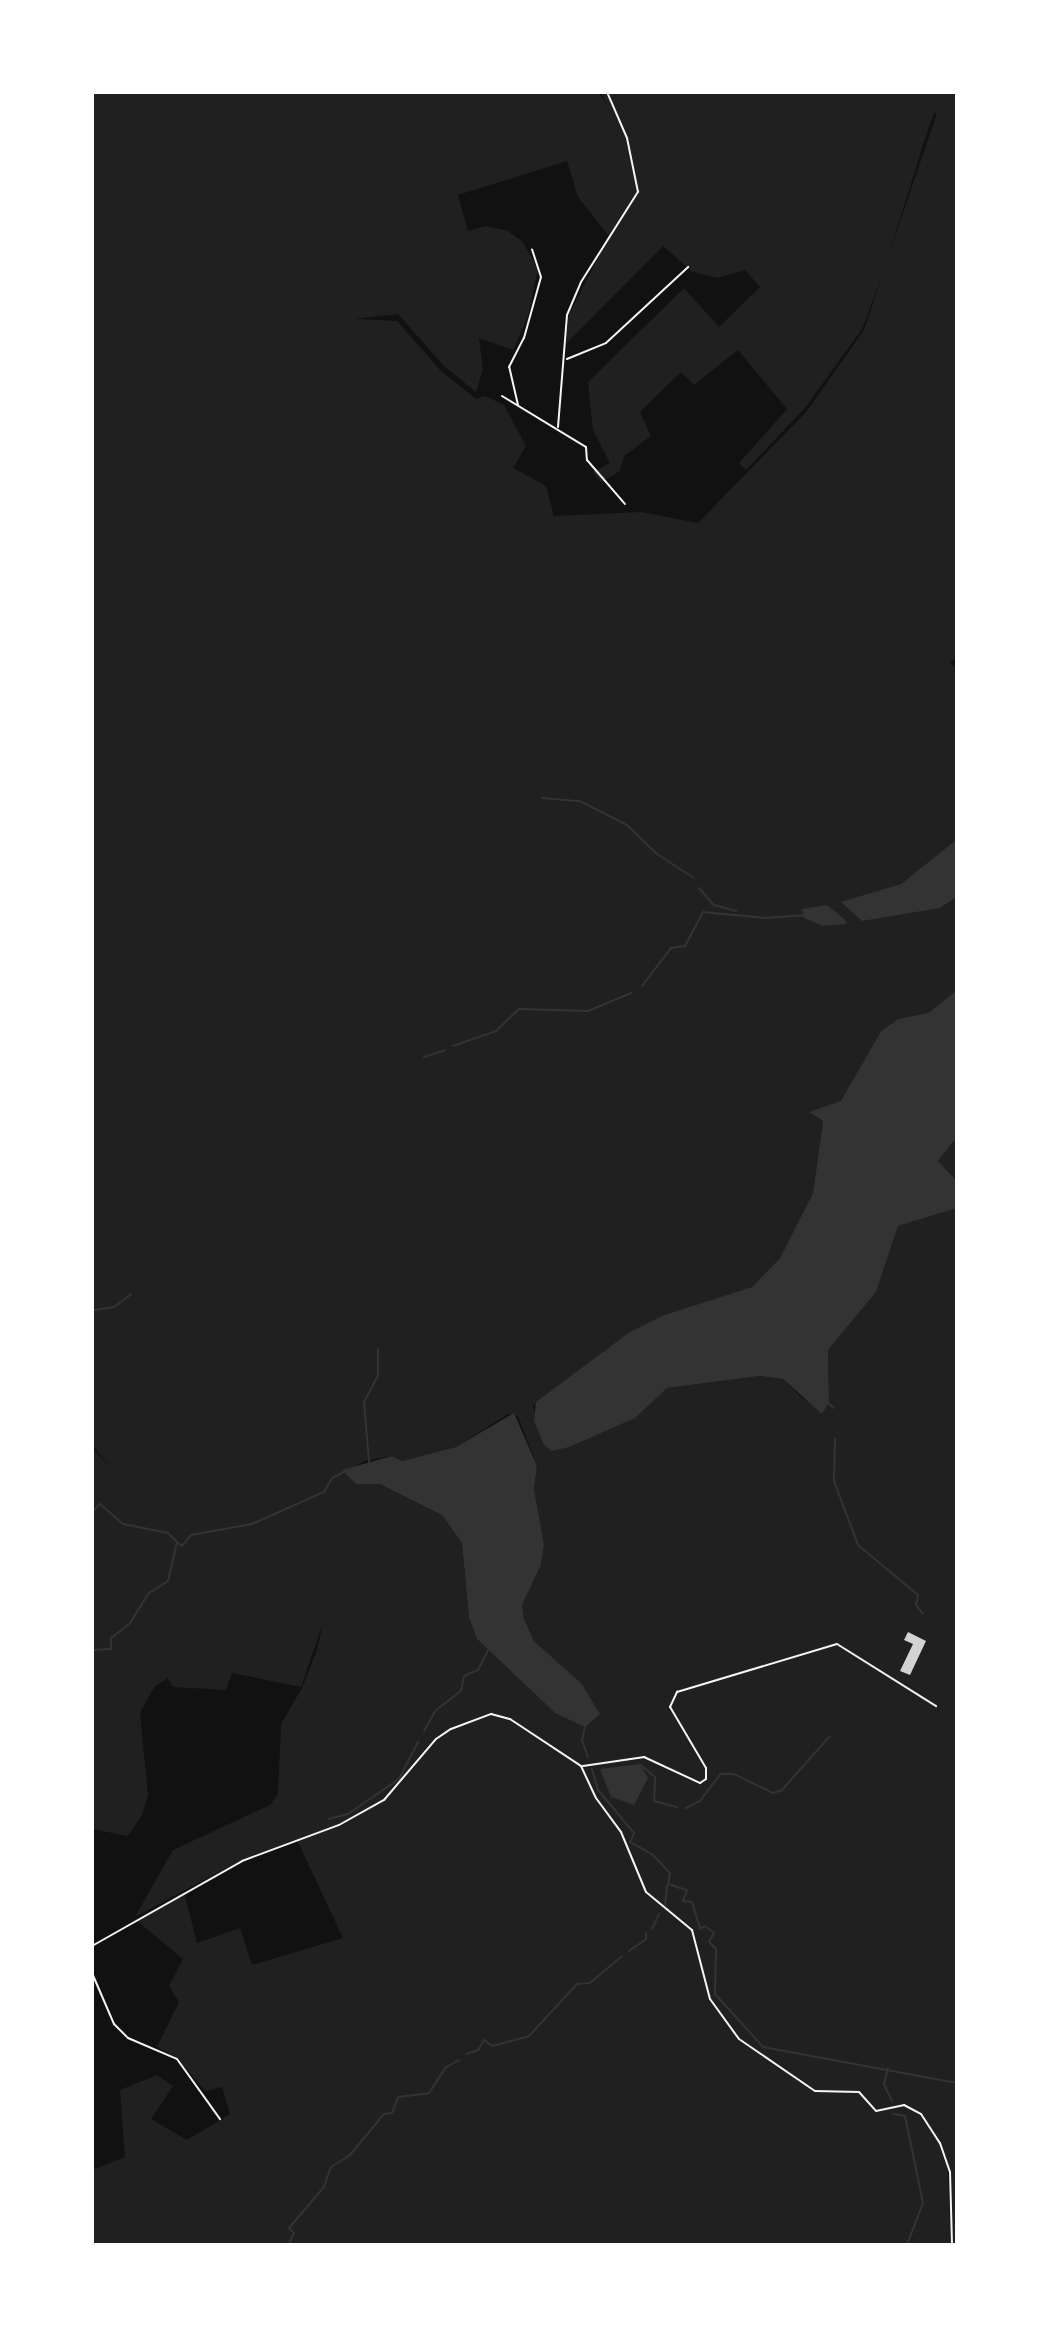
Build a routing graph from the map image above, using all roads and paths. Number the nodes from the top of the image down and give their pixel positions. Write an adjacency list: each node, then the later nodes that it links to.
1 (607, 92): 4 (street)
2 (532, 249): 6 (street)
3 (688, 267): 4 (street)
4 (565, 359): 7 (street)
5 (502, 396): 6 (street)
6 (518, 406): 7 (street)
7 (558, 427): 8 (street)
8 (625, 504)
9 (936, 1706): 10 (street)
10 (581, 1766): 11 (street); 14 (street)
11 (92, 1946)
12 (92, 1973): 13 (street)
13 (220, 2119)
14 (952, 2245)

